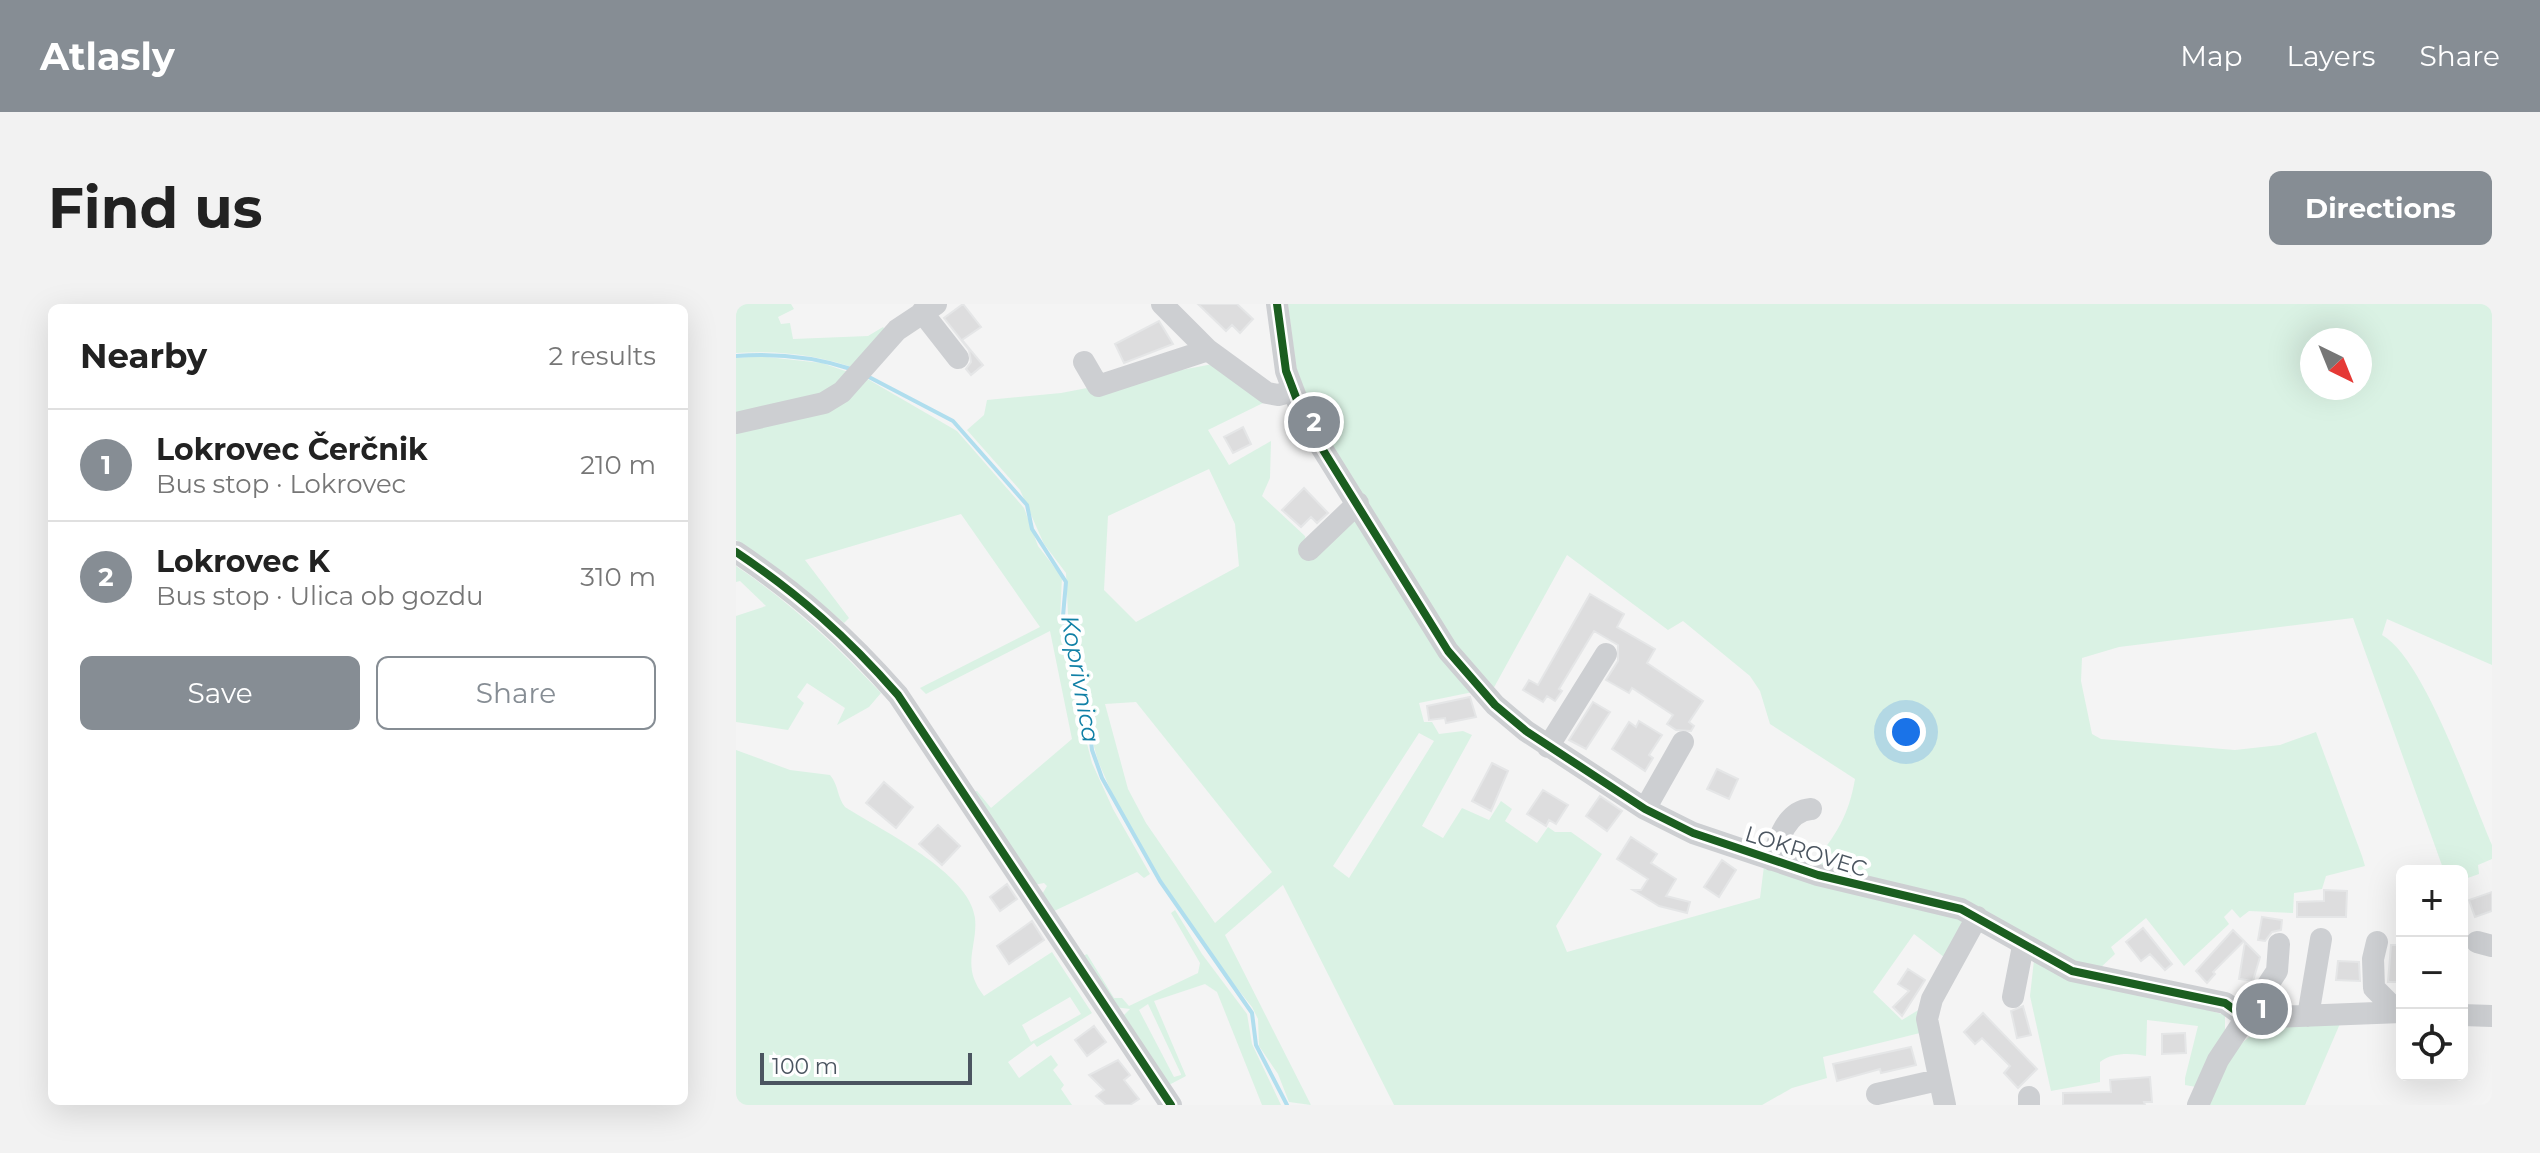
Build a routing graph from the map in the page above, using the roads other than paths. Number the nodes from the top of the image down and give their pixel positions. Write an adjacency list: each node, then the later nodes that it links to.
1 (1162, 304): 4 (street)
2 (1277, 304): 7 (street, LOKROVEC)
3 (929, 308): 5 (street); 8 (street)
4 (1208, 350): 6 (street); 7 (street)
5 (958, 358)
6 (1084, 362)
7 (1293, 391): 9 (street, LOKROVEC)
8 (736, 423)
9 (1358, 503): 10 (street); 14 (street, LOKROVEC)
10 (1309, 550)
11 (736, 552): 32 (street)
12 (1606, 654): 14 (street)
13 (1683, 742): 15 (street)
14 (1548, 747): 15 (street, LOKROVEC)
15 (1645, 809): 17 (street, LOKROVEC)
16 (1811, 809): 17 (street)
17 (1772, 860): 18 (street, LOKROVEC)
18 (1977, 917): 22 (street, LOKROVEC); 30 (street)
19 (2321, 939): 27 (street)
20 (2377, 942): 24 (street)
21 (2279, 944): 29 (street)
22 (2023, 946): 23 (street); 29 (street, LOKROVEC)
23 (2013, 997)
24 (2397, 1009)
25 (2396, 1012): 27 (street)
26 (2468, 1015): 28 (street)
27 (2308, 1016): 29 (street)
28 (2492, 1016)
29 (2246, 1018): 34 (street)
30 (1938, 1080): 31 (street); 33 (street)
31 (1877, 1094)
32 (1171, 1105)
33 (1945, 1105)
34 (2198, 1105)

